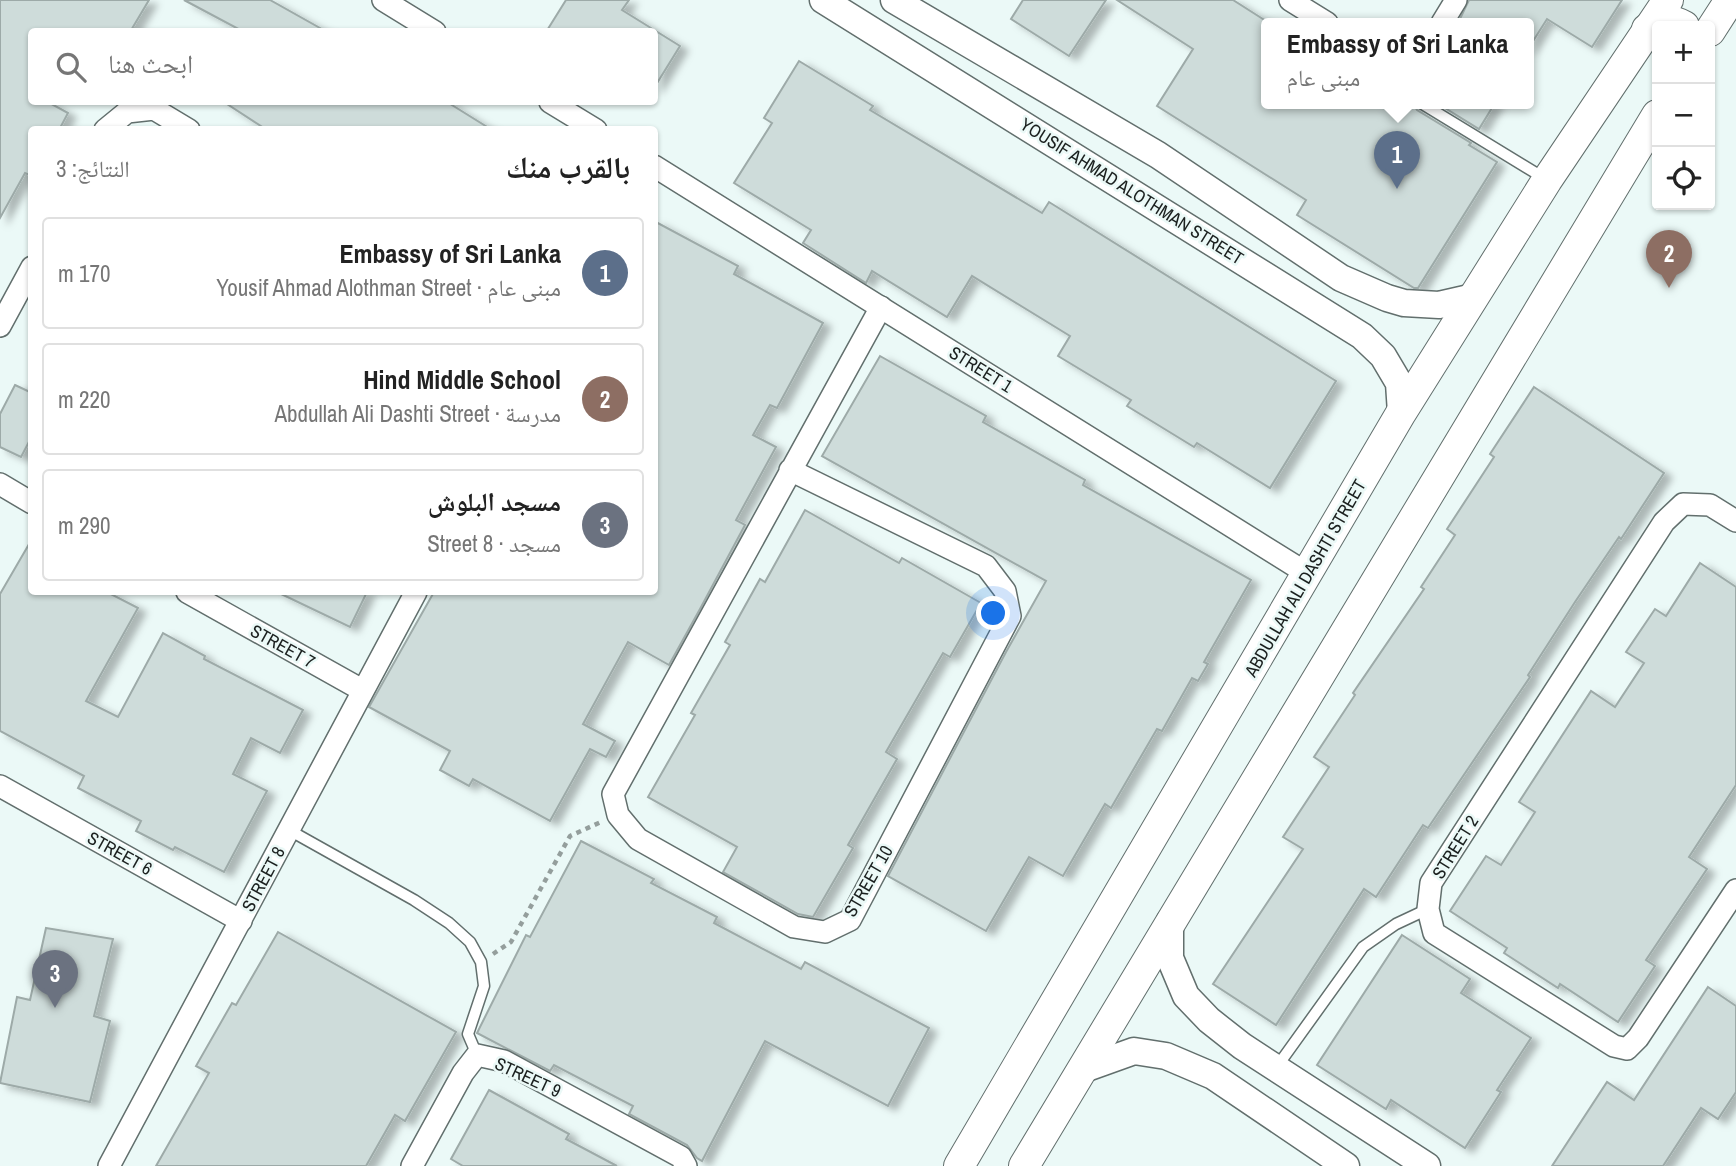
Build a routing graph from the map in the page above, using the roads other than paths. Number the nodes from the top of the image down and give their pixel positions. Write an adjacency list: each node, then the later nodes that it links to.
1 (383, 0): 14 (street)
2 (823, 0): 16 (street, YOUSIF AHMAD ALOTHMAN STREET)
3 (849, 0): 11 (street)
4 (894, 0): 11 (street)
5 (1290, 0): 9 (street)
6 (1456, 0): 10 (street)
7 (1668, 0): 15 (main road, ABDULLAH ALI DASHTI STREET)
8 (1730, 0): 12 (main road)
9 (1319, 18)
10 (1445, 18)
11 (930, 23): 23 (street)
12 (1715, 23)
13 (1652, 25): 15 (main road)
14 (428, 28)
15 (1647, 29): 25 (main road, ABDULLAH ALI DASHTI STREET)
16 (967, 88): 23 (street); 26 (street, YOUSIF AHMAD ALOTHMAN STREET)
17 (555, 105): 22 (street)
18 (1431, 109): 25 (lane)
19 (1652, 123): 46 (main road)
20 (110, 126): 21 (street)
21 (182, 126)
22 (589, 126)
23 (1158, 155): 28 (street)
24 (658, 168): 30 (street, STREET 1)
25 (1547, 180): 29 (main road, ABDULLAH ALI DASHTI STREET)
26 (1178, 220): 28 (street); 32 (street, YOUSIF AHMAD ALOTHMAN STREET)
27 (28, 274): 31 (street)
28 (1341, 278): 29 (street)
29 (1474, 297): 32 (main road, ABDULLAH ALI DASHTI STREET)
30 (881, 307): 33 (street); 37 (street, STREET 1)
31 (0, 326)
32 (1401, 413): 37 (main road, ABDULLAH ALI DASHTI STREET)
33 (790, 470): 33 (street, STREET 10)
34 (0, 485): 35 (street)
35 (28, 501)
36 (1736, 522): 44 (street, STREET 2)
37 (1308, 574): 55 (main road, ABDULLAH ALI DASHTI STREET)
38 (200, 595): 40 (street, STREET 7)
39 (414, 595): 40 (street, STREET 8)
40 (362, 690): 42 (street, STREET 8)
41 (0, 786): 45 (street, STREET 6)
42 (289, 830): 45 (street, STREET 8); 48 (lane)
43 (1736, 890): 44 (street)
44 (1428, 909): 49 (lane)
45 (241, 921): 52 (street, STREET 8)
46 (1170, 921): 47 (street); 50 (main road)
47 (1242, 1046): 49 (street); 51 (street)
48 (477, 1055): 53 (street, STREET 9); 54 (street, STREET 9)
49 (1276, 1068): 58 (street)
50 (1081, 1070): 51 (street); 56 (main road)
51 (1213, 1076): 57 (street)
52 (110, 1166)
53 (412, 1166)
54 (686, 1166)
55 (959, 1166)
56 (1024, 1166)
57 (1346, 1166)
58 (1427, 1166)

